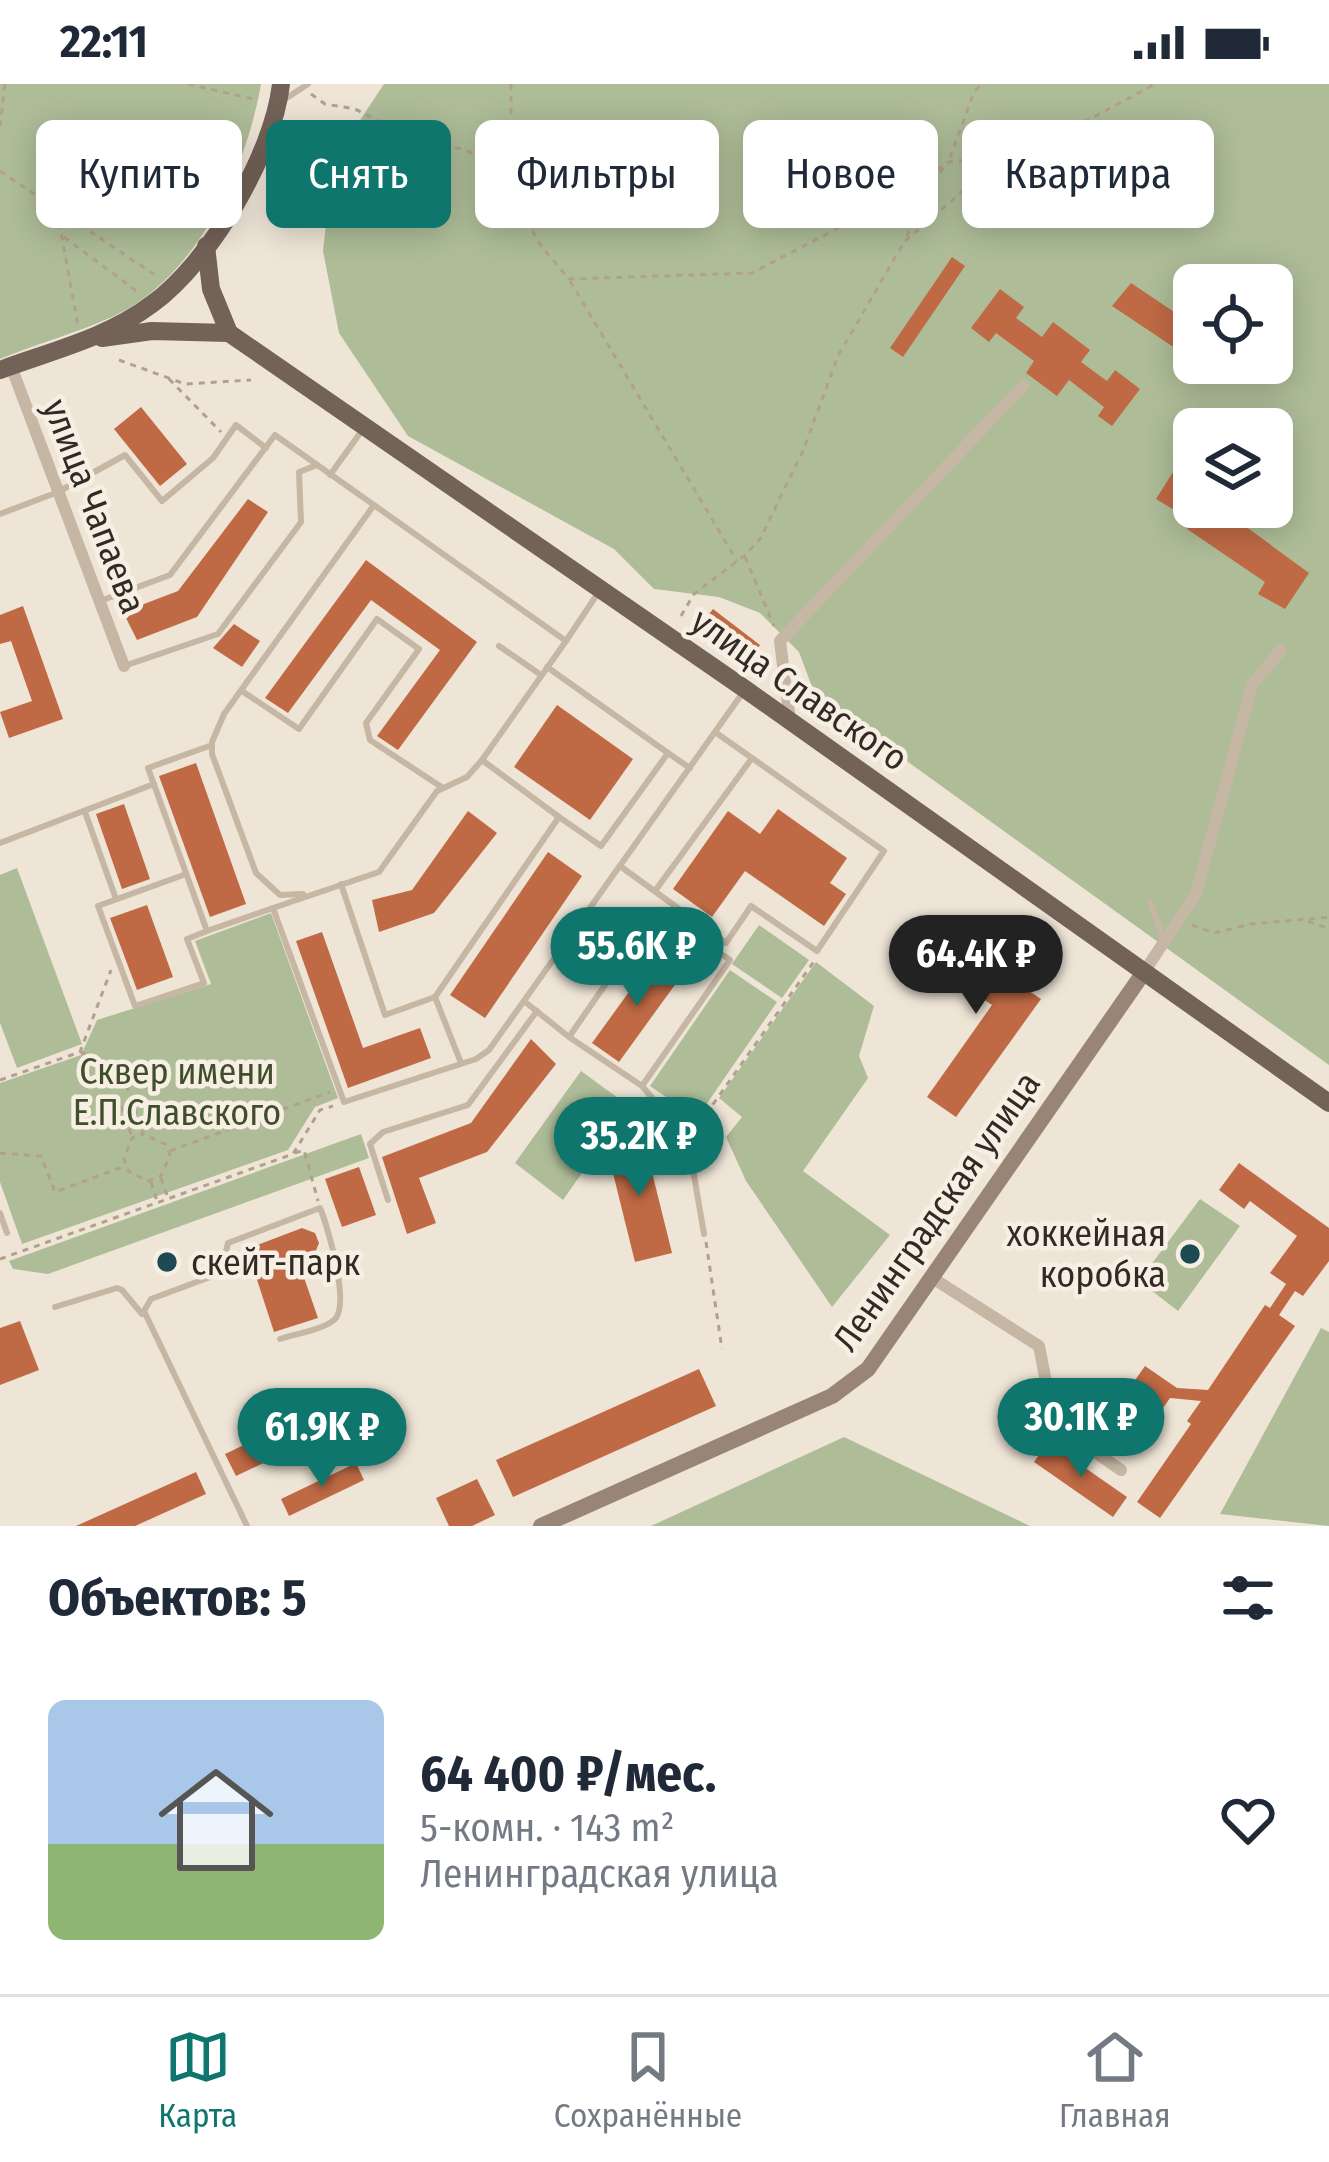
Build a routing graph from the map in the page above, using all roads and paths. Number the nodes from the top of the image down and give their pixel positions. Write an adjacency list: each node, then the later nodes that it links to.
1 (5, 84): 11 (path)
2 (188, 84): 8 (path)
3 (512, 84): 9 (path)
4 (982, 84): 15 (path)
5 (1155, 84): 10 (path)
6 (306, 86): 7 (lane); 12 (path)
7 (280, 93): 24 (main road)
8 (258, 100)
9 (512, 120)
10 (1088, 120)
11 (0, 126)
12 (475, 155)
13 (0, 160): 16 (path)
14 (962, 161): 15 (path)
15 (949, 162): 23 (path); 26 (path)
16 (3, 173): 18 (path)
17 (962, 192): 23 (path)
18 (36, 196)
19 (60, 228): 22 (path)
20 (83, 228): 25 (path)
21 (532, 228): 26 (path)
22 (62, 236): 27 (path); 29 (path)
23 (904, 242): 43 (path)
24 (206, 246): 28 (main road); 29 (main road)
25 (166, 277)
26 (569, 279): 44 (path)
27 (145, 297)
28 (229, 333): 29 (main road); 35 (main road, улица Славского)
29 (82, 334): 31 (main road)
30 (119, 360): 32 (path)
31 (6, 368): 40 (street, улица Чапаева)
32 (168, 378): 33 (path); 36 (path)
33 (251, 380)
34 (1024, 385): 49 (street)
35 (364, 426): 39 (lane); 45 (main road, улица Славского)
36 (227, 438): 37 (lane); 40 (lane)
37 (266, 448): 38 (lane); 46 (lane)
38 (317, 465): 39 (lane); 52 (lane)
39 (330, 475): 41 (lane)
40 (58, 492): 42 (lane); 46 (street, улица Чапаева)
41 (374, 505): 48 (lane); 56 (lane)
42 (0, 514)
43 (744, 556): 44 (path); 49 (path)
44 (738, 561): 47 (path)
45 (600, 589): 48 (lane); 55 (main road, улица Славского)
46 (99, 601): 52 (street, улица Чапаева)
47 (681, 616)
48 (566, 641): 54 (lane)
49 (780, 641): 53 (path); 57 (street)
50 (499, 646): 54 (lane)
51 (1281, 650): 79 (street)
52 (124, 666)
53 (757, 670)
54 (544, 671): 60 (lane); 62 (lane)
55 (746, 689): 57 (main road, улица Славского); 58 (lane)
56 (242, 691): 59 (lane); 65 (lane)
57 (790, 721): 85 (main road, улица Славского)
58 (715, 732): 61 (lane); 63 (lane)
59 (212, 746): 64 (lane); 73 (lane)
60 (668, 752): 63 (lane); 67 (lane)
61 (752, 758): 72 (lane); 72 (lane)
62 (482, 760): 65 (lane); 67 (lane)
63 (690, 768): 69 (lane)
64 (154, 784): 66 (lane); 70 (lane)
65 (443, 788): 71 (lane)
66 (84, 810): 68 (lane); 74 (lane)
67 (559, 817): 86 (lane)
68 (0, 843)
69 (620, 866): 72 (lane); 87 (lane)
70 (186, 874): 74 (lane); 81 (lane)
71 (341, 884): 73 (lane); 86 (lane)
72 (655, 892)
73 (311, 893): 76 (lane)
74 (116, 898): 84 (lane)
75 (1150, 902): 82 (lane)
76 (273, 908): 81 (lane); 96 (lane)
77 (1329, 917): 78 (path)
78 (1303, 919): 79 (path); 80 (path)
79 (1179, 920): 82 (street)
80 (1329, 929)
81 (207, 931): 84 (lane)
82 (1165, 941): 85 (street)
83 (825, 946): 106 (path)
84 (116, 957): 90 (path)
85 (1144, 972): 100 (main road, улица Славского); 121 (street, Ленинградская улица)
86 (435, 997): 91 (lane)
87 (524, 1001): 88 (lane); 91 (lane)
88 (537, 1011): 89 (lane); 114 (lane)
89 (569, 1037): 95 (lane); 95 (lane)
90 (80, 1052): 92 (path); 93 (path)
91 (461, 1063): 98 (lane)
92 (107, 1066): 94 (path); 97 (path)
93 (0, 1080)
94 (126, 1085): 97 (path); 99 (path)
95 (642, 1086): 106 (lane)
96 (339, 1088): 98 (lane); 107 (path)
97 (115, 1089): 101 (path)
98 (344, 1102): 109 (path)
99 (133, 1103): 101 (path); 102 (path)
100 (1329, 1103)
101 (122, 1107): 103 (path)
102 (138, 1119): 103 (path); 104 (path)
103 (127, 1123): 105 (path)
104 (143, 1134): 105 (path); 107 (path)
105 (132, 1138): 110 (path)
106 (688, 1140): 119 (lane)
107 (168, 1151): 111 (path)
108 (0, 1154): 110 (path)
109 (293, 1154): 113 (path); 116 (path)
110 (126, 1166): 112 (path)
111 (160, 1177): 112 (path); 113 (path)
112 (150, 1180): 115 (path)
113 (168, 1198): 115 (path)
114 (388, 1200)
115 (158, 1202): 120 (path)
116 (320, 1208): 123 (lane); 124 (lane)
117 (0, 1213): 118 (lane)
118 (7, 1233)
119 (704, 1234): 125 (path)
120 (0, 1258)
121 (934, 1279): 126 (street); 128 (street, Ленинградская улица)
122 (55, 1307): 123 (lane)
123 (144, 1317): 127 (lane)
124 (280, 1339)
125 (722, 1348)
126 (1121, 1470)
127 (247, 1526)
128 (542, 1526)

